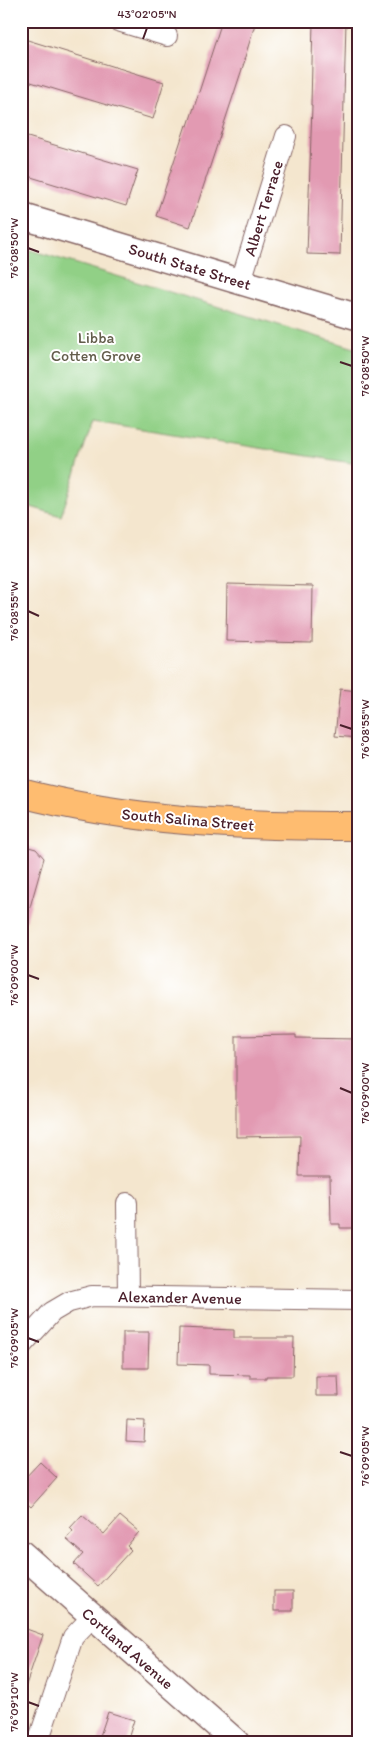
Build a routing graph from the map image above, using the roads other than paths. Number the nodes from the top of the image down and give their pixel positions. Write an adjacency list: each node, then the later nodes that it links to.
1 (118, 21): 2 (street)
2 (167, 36)
3 (286, 136): 5 (street, Albert Terrace)
4 (21, 216): 5 (street, South State Street)
5 (240, 281): 6 (street, South State Street)
6 (358, 316)
7 (21, 793): 8 (main road, South Salina Street)
8 (358, 826)
9 (127, 1203): 10 (street)
10 (128, 1296): 11 (street, Alexander Avenue); 12 (street, Alexander Avenue)
11 (358, 1300)
12 (21, 1346)
13 (21, 1553): 14 (street, Cortland Avenue)
14 (93, 1616): 15 (street); 16 (street, Cortland Avenue)
15 (38, 1742)
16 (236, 1742)

